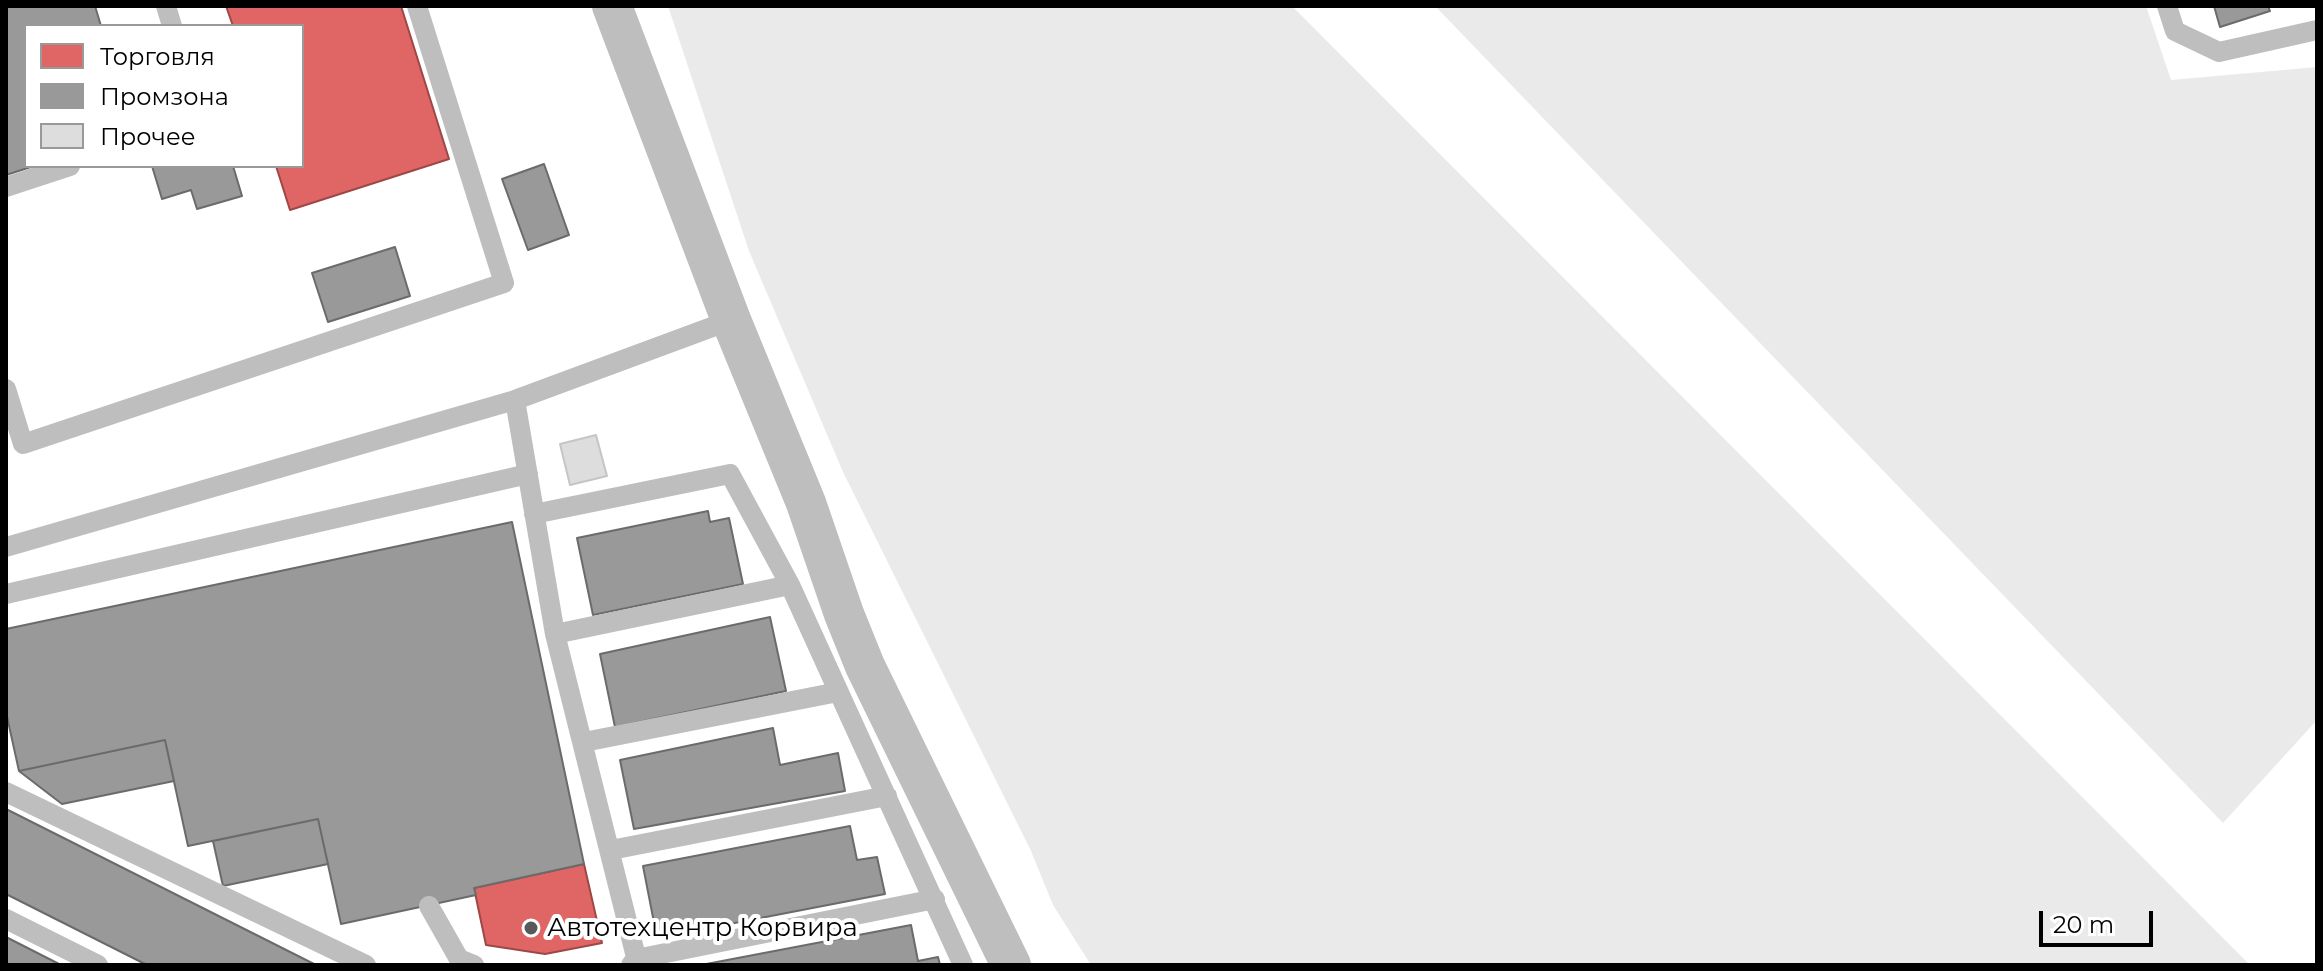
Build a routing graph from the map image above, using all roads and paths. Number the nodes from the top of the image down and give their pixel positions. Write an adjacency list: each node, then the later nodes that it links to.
1 (417, 6): 8 (lane)
2 (612, 6): 7 (street)
3 (2167, 6): 4 (lane)
4 (2317, 30)
5 (64, 168): 6 (lane)
6 (6, 187)
7 (731, 320): 9 (lane); 29 (street)
8 (6, 389)
9 (515, 400): 10 (lane); 12 (lane)
10 (528, 474): 11 (lane); 14 (lane)
11 (534, 514): 13 (lane); 15 (lane)
12 (6, 547)
13 (790, 585): 15 (lane); 16 (lane)
14 (6, 594)
15 (555, 634): 17 (lane)
16 (838, 692): 17 (lane); 19 (lane)
17 (584, 742): 20 (lane)
18 (6, 792): 26 (lane)
19 (887, 796): 20 (lane); 21 (lane)
20 (611, 850): 24 (lane)
21 (935, 899): 24 (lane); 28 (lane)
22 (429, 906): 27 (lane)
23 (6, 919): 25 (lane)
24 (635, 963)
25 (98, 965)
26 (366, 965)
27 (474, 965)
28 (963, 965)
29 (1011, 965)

